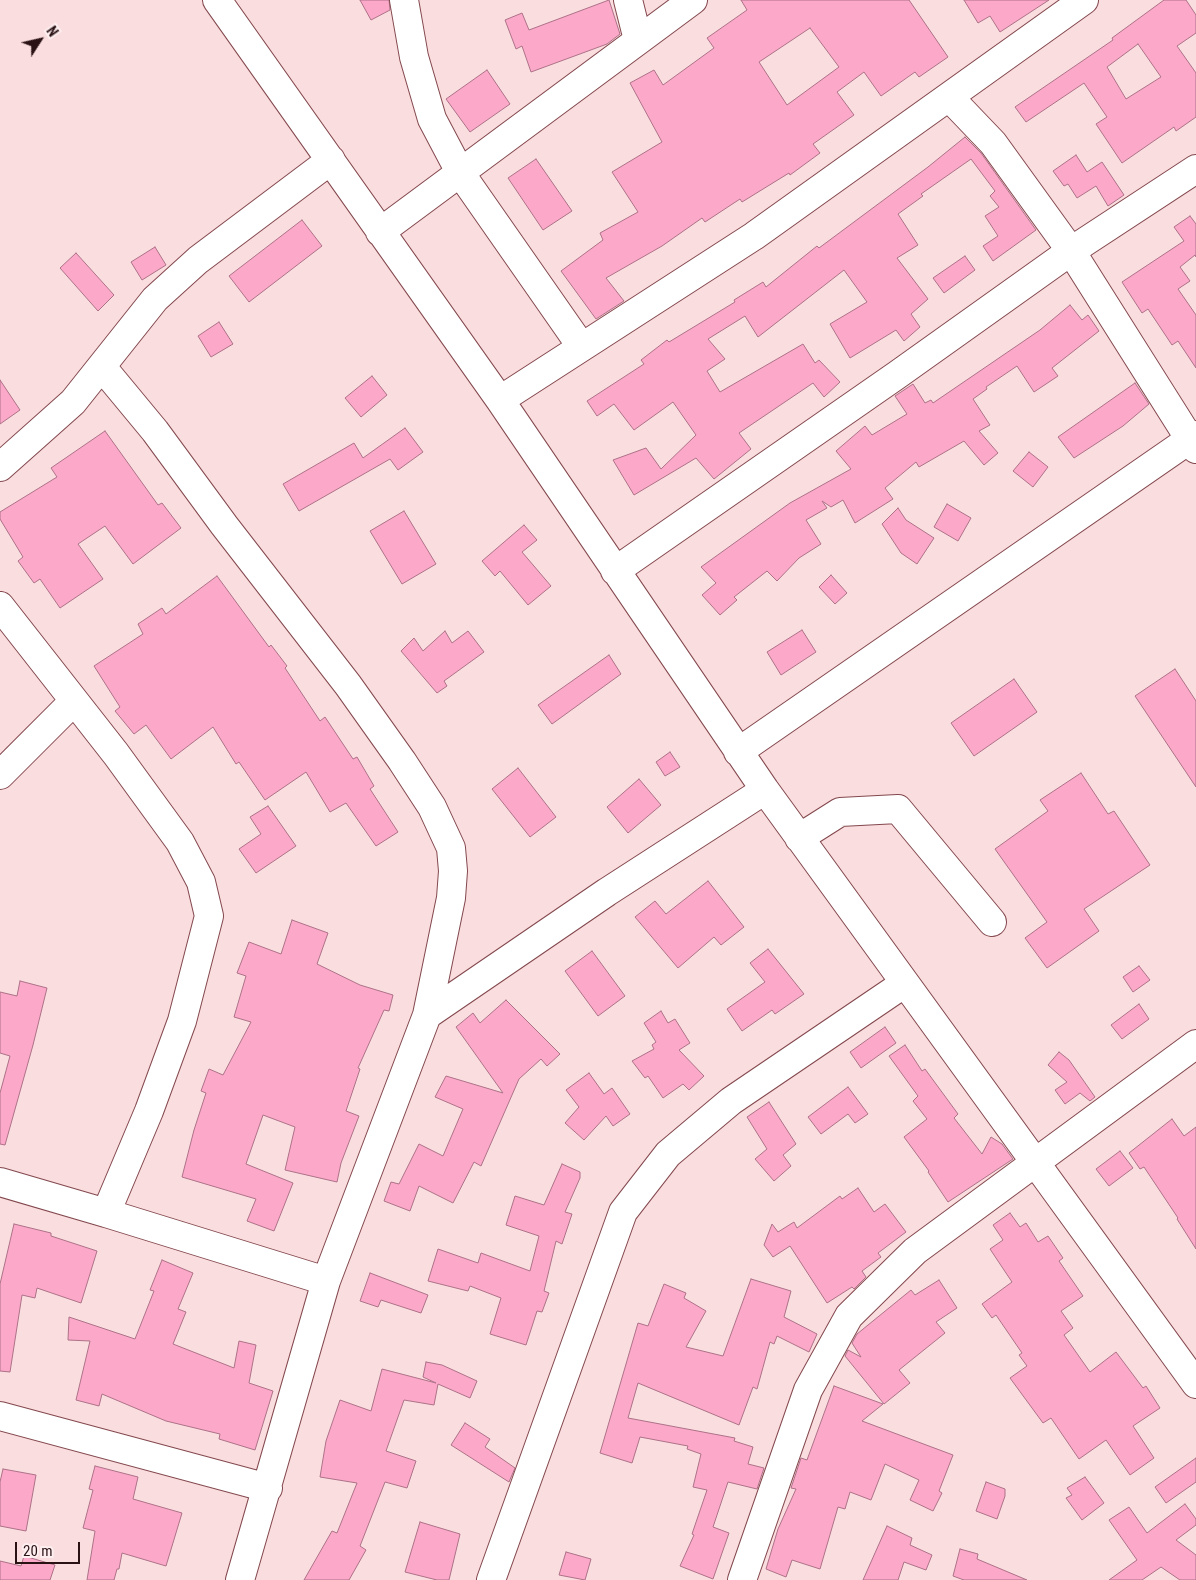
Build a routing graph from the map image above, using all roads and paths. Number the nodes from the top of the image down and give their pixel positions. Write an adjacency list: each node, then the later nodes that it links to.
1 (218, 0): 8 (street)
2 (404, 0): 10 (street)
3 (628, 0): 6 (street)
4 (694, 0): 6 (street)
5 (1084, 0): 7 (street)
6 (638, 40): 10 (street)
7 (949, 97): 12 (street); 13 (street)
8 (331, 160): 11 (street); 14 (street)
9 (1196, 169): 12 (street)
10 (461, 174): 11 (street); 13 (street)
11 (380, 232): 15 (street)
12 (1071, 251): 16 (street); 18 (street)
13 (580, 346): 15 (street)
14 (102, 367): 17 (street); 27 (street)
15 (500, 400): 18 (street)
16 (1194, 441): 21 (street)
17 (0, 467)
18 (615, 571): 21 (street)
19 (0, 606): 20 (street)
20 (74, 701): 22 (street); 31 (street)
21 (738, 752): 23 (street)
22 (0, 775)
23 (765, 790): 24 (street); 27 (street)
24 (800, 838): 25 (street); 26 (street)
25 (992, 922)
26 (905, 983): 29 (street); 37 (street)
27 (427, 1015): 32 (street)
28 (1196, 1044): 29 (street)
29 (1035, 1161): 33 (street); 38 (street)
30 (0, 1182): 31 (street)
31 (106, 1213): 32 (street)
32 (326, 1281): 35 (street)
33 (1196, 1384)
34 (0, 1416): 35 (street)
35 (268, 1488): 36 (street)
36 (240, 1580)
37 (491, 1580)
38 (742, 1580)

